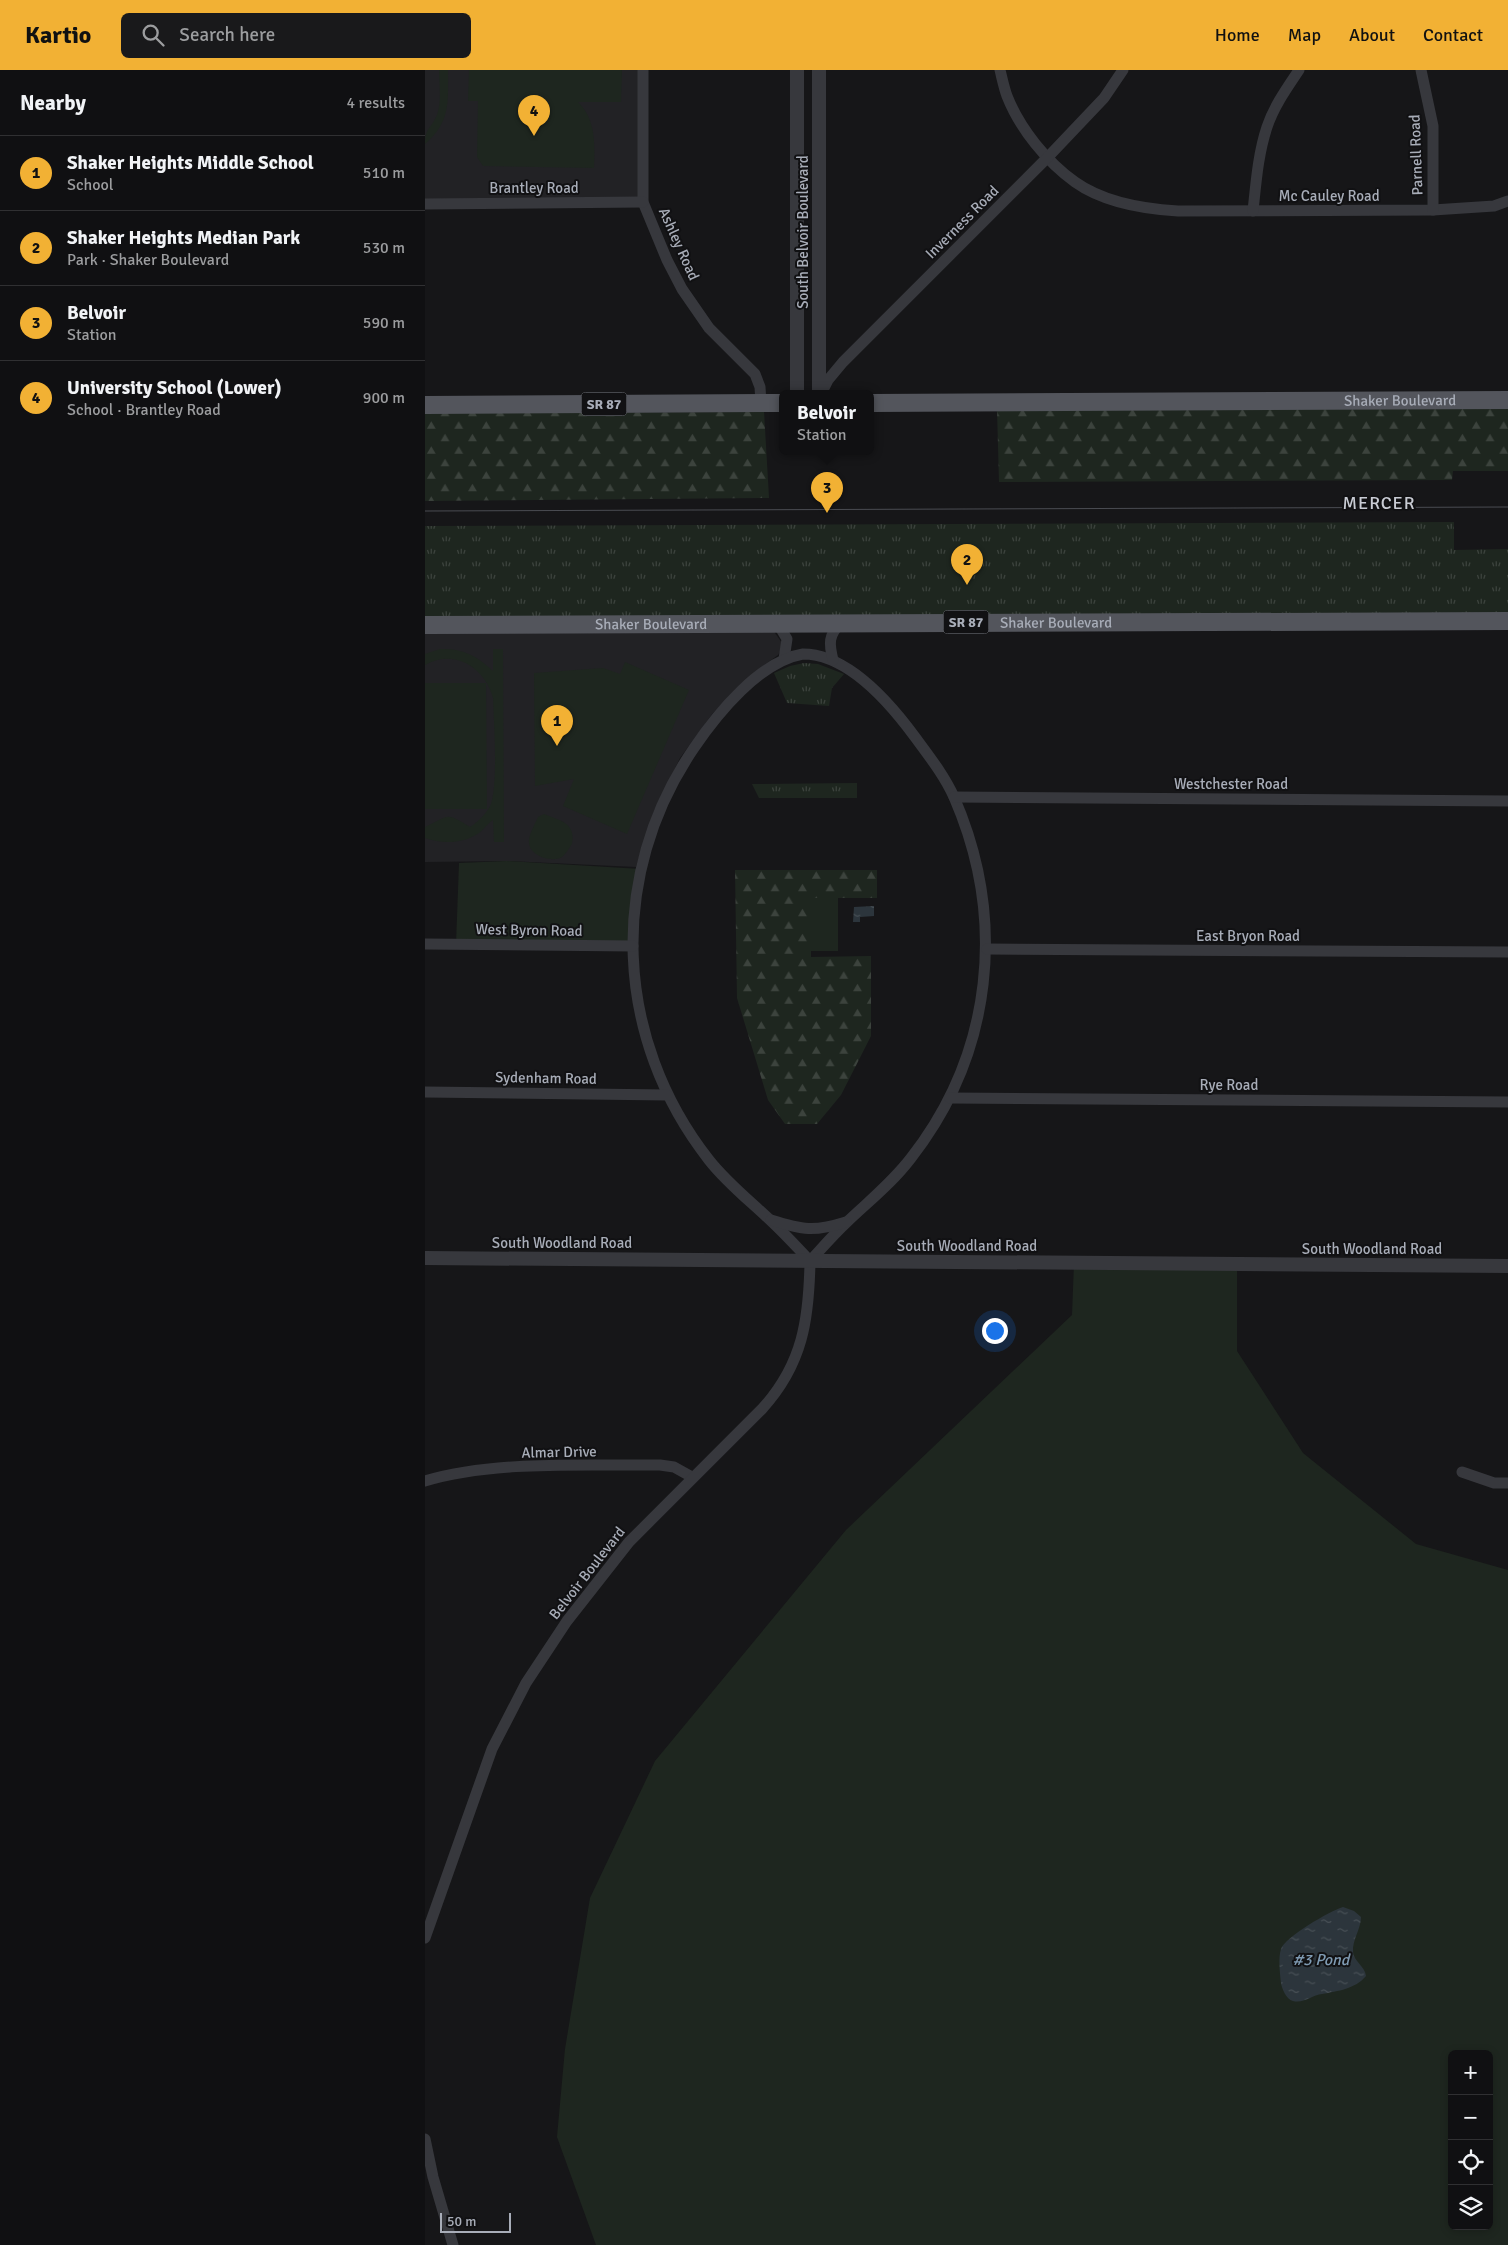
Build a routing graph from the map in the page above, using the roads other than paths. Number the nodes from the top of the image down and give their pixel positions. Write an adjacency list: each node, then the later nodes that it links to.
1 (643, 70): 10 (street, Ashley Road)
2 (797, 70): 14 (street, South Belvoir Boulevard)
3 (819, 70): 15 (street, South Belvoir Boulevard)
4 (1000, 70): 8 (street, Mc Cauley Road)
5 (1123, 70): 8 (street, Inverness Road)
6 (1299, 70): 13 (street)
7 (1421, 70): 12 (street, Parnell Road)
8 (1048, 158): 13 (street, Mc Cauley Road); 18 (street, Inverness Road)
9 (1508, 201): 12 (street, Mc Cauley Road)
10 (643, 202): 11 (street, Brantley Road); 20 (street, Ashley Road)
11 (425, 204)
12 (1433, 210): 13 (street, Mc Cauley Road)
13 (1253, 211)
14 (797, 360): 15 (street); 16 (street, South Belvoir Boulevard)
15 (819, 361): 17 (street, South Belvoir Boulevard)
16 (797, 390)
17 (820, 390)
18 (822, 390)
19 (1508, 400): 22 (main road, Shaker Boulevard)
20 (761, 403): 21 (main road, SR 87); 23 (main road, SR 87)
21 (779, 403)
22 (874, 403)
23 (425, 405)
24 (1508, 621): 25 (main road, Shaker Boulevard / SR 87)
25 (841, 623): 26 (main road, Shaker Boulevard / SR 87); 29 (street)
26 (778, 624): 27 (main road, Shaker Boulevard / SR 87); 28 (street)
27 (425, 625)
28 (784, 659): 29 (street); 33 (street)
29 (833, 660): 30 (street)
30 (954, 798): 31 (street, Westchester Road); 34 (street)
31 (1508, 801)
32 (425, 944): 33 (street, West Byron Road)
33 (633, 946): 37 (street)
34 (987, 950): 35 (street, East Bryon Road); 38 (street)
35 (1508, 952)
36 (425, 1092): 37 (street, Sydenham Road)
37 (667, 1095): 40 (street)
38 (950, 1098): 39 (street, Rye Road); 41 (street)
39 (1508, 1102)
40 (770, 1220): 41 (street); 43 (street)
41 (847, 1222): 43 (street)
42 (425, 1258): 43 (street, South Woodland Road)
43 (810, 1261): 44 (street, South Woodland Road); 46 (street, Belvoir Boulevard)
44 (1508, 1266)
45 (1462, 1472): 48 (street)
46 (692, 1477): 47 (street, Almar Drive); 49 (street, Belvoir Boulevard)
47 (425, 1481)
48 (1508, 1483)
49 (425, 1938)
50 (425, 2138): 51 (street)
51 (453, 2245)

